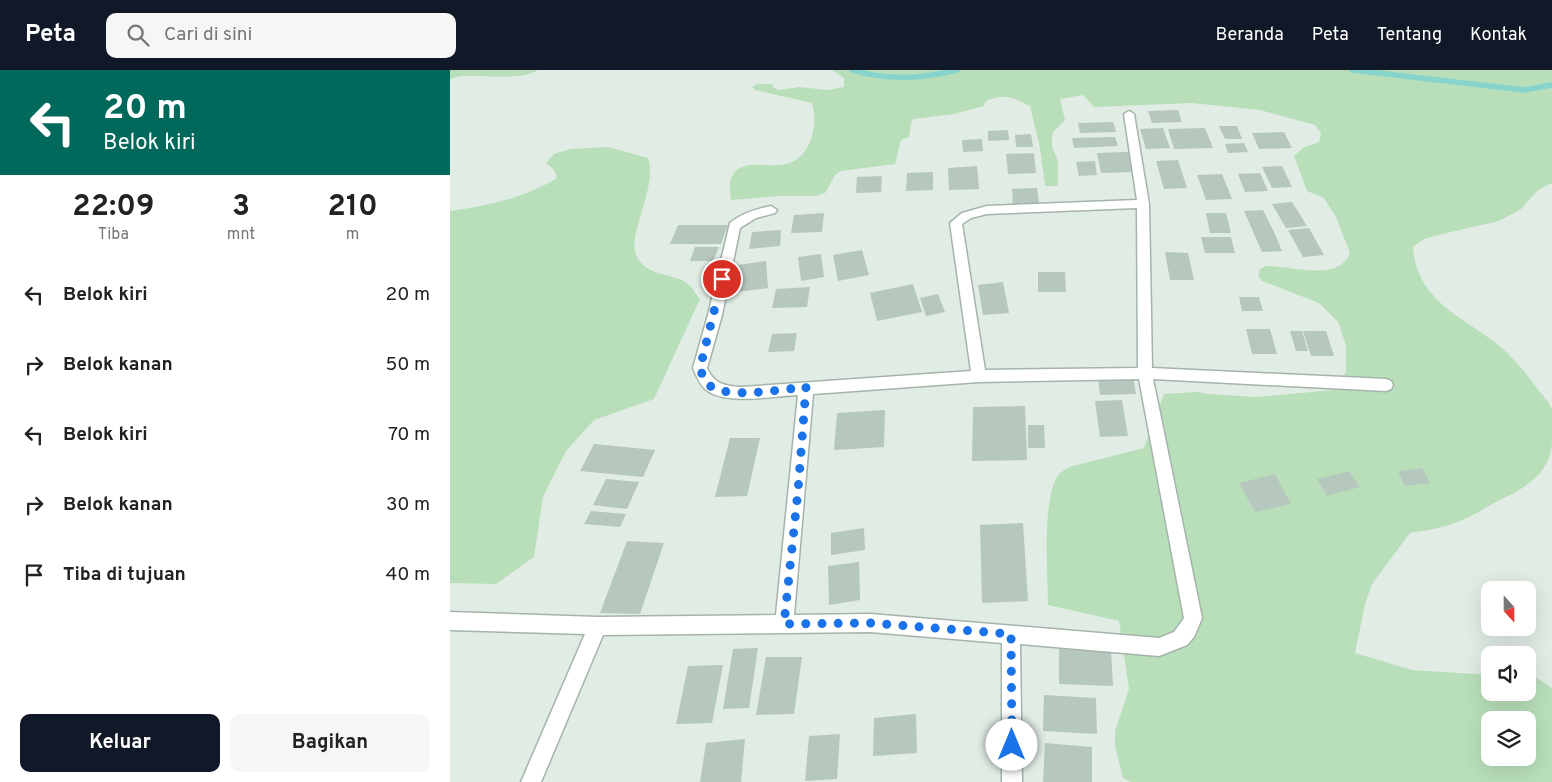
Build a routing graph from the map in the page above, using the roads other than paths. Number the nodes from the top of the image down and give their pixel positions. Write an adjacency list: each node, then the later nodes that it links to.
1 (1130, 114): 2 (street)
2 (1143, 204): 4 (street); 5 (street)
3 (771, 210): 7 (street)
4 (1145, 373): 5 (street); 6 (street); 11 (street)
5 (980, 376): 7 (street)
6 (1386, 385)
7 (806, 387): 9 (street)
8 (450, 621): 10 (street)
9 (784, 624): 10 (street); 11 (street)
10 (598, 626): 12 (street)
11 (1011, 634): 13 (street)
12 (531, 782)
13 (1012, 782)

